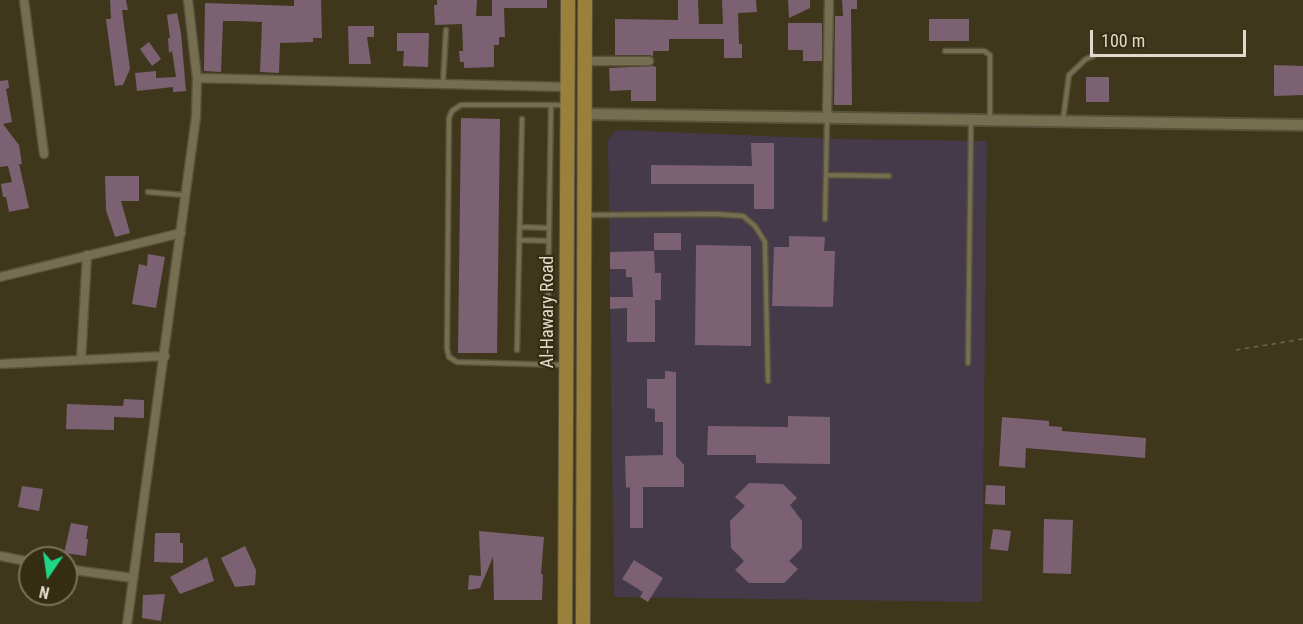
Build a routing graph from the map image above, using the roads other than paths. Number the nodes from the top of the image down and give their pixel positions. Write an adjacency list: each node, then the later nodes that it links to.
1 (24, 0): 23 (street)
2 (188, 0): 11 (street)
3 (568, 0): 13 (highway, Al-Hawary Road)
4 (585, 0): 9 (highway, Al-Hawary Road)
5 (829, 0): 17 (street)
6 (446, 30): 12 (lane)
7 (945, 51): 20 (lane)
8 (1093, 56): 21 (lane)
9 (585, 61): 10 (street); 16 (highway, Al-Hawary Road)
10 (649, 61)
11 (197, 78): 12 (street); 27 (street)
12 (443, 84): 13 (street)
13 (567, 87): 15 (highway, Al-Hawary Road)
14 (551, 105): 15 (lane); 31 (lane); 42 (lane)
15 (567, 105): 43 (highway, Al-Hawary Road)
16 (585, 114): 17 (street); 28 (highway, Al-Hawary Road)
17 (827, 117): 19 (street); 24 (lane)
18 (522, 119): 30 (lane)
19 (971, 120): 20 (street); 40 (lane)
20 (990, 120): 21 (street)
21 (1063, 121): 22 (street)
22 (1303, 125)
23 (44, 154)
24 (826, 175): 25 (lane); 29 (lane)
25 (889, 176)
26 (148, 192): 27 (lane)
27 (185, 195): 32 (street)
28 (585, 215): 44 (lane); 51 (highway, Al-Hawary Road)
29 (825, 219)
30 (520, 227): 31 (lane); 33 (lane)
31 (549, 228): 34 (lane)
32 (181, 234): 35 (street); 38 (street)
33 (519, 240): 34 (lane); 37 (lane)
34 (549, 241): 42 (lane)
35 (87, 255): 36 (street); 39 (street)
36 (0, 277)
37 (517, 350)
38 (165, 356): 39 (street); 48 (street)
39 (81, 360): 41 (street)
40 (968, 363)
41 (0, 364)
42 (548, 364): 43 (lane)
43 (566, 365): 50 (highway, Al-Hawary Road)
44 (768, 381)
45 (0, 556): 46 (street)
46 (18, 560)
47 (78, 570): 48 (street)
48 (134, 578): 49 (street)
49 (127, 624)
50 (565, 624)
51 (583, 624)

